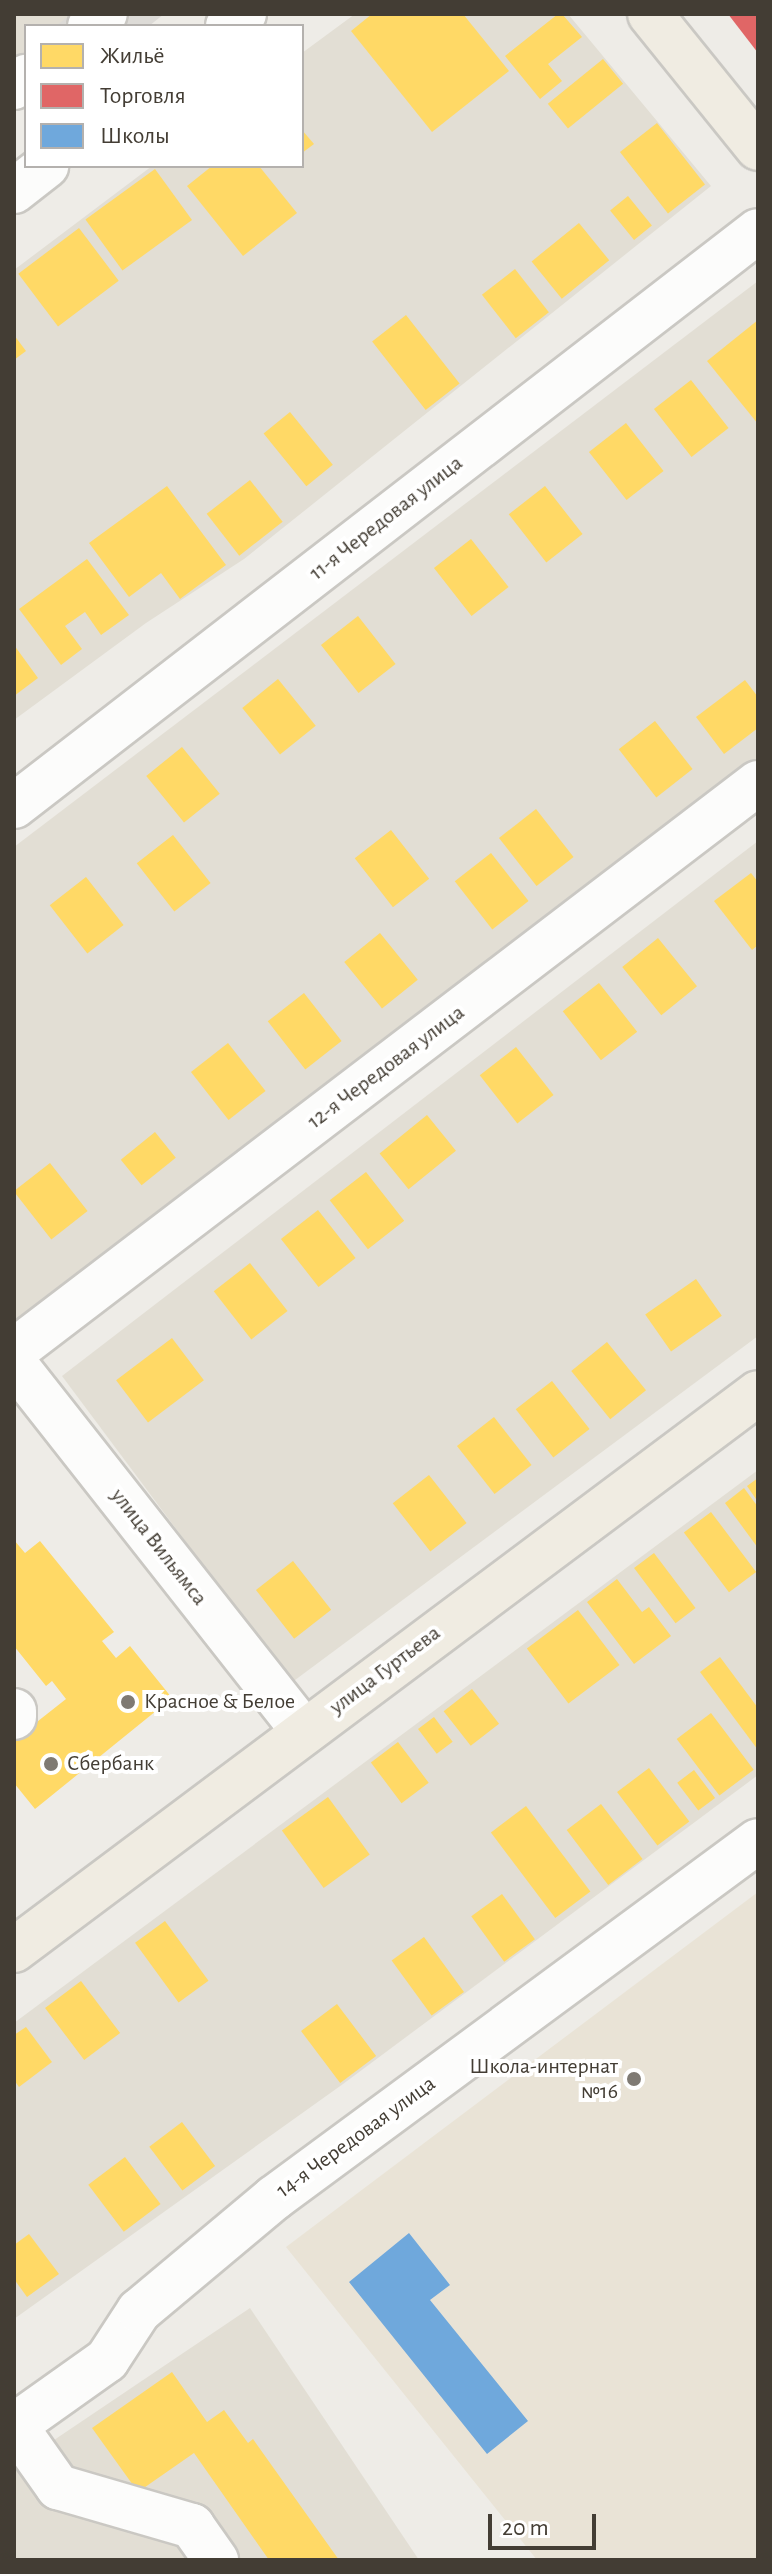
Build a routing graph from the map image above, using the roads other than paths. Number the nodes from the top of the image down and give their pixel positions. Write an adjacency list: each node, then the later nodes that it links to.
1 (650, 14): 2 (main road)
2 (758, 148)
3 (43, 168): 4 (street)
4 (14, 191)
5 (758, 231): 7 (street, 11-я Чередовая улица)
6 (758, 783): 8 (street, 12-я Чередовая улица)
7 (14, 806)
8 (14, 1351)
9 (14, 1363): 11 (street, улица Вильямса)
10 (758, 1393): 11 (main road, улица Гуртьева)
11 (304, 1731): 13 (main road, улица Гуртьева)
12 (758, 1841): 14 (street, 14-я Чередовая улица)
13 (14, 1950)
14 (15, 2426): 15 (street)
15 (216, 2560)

